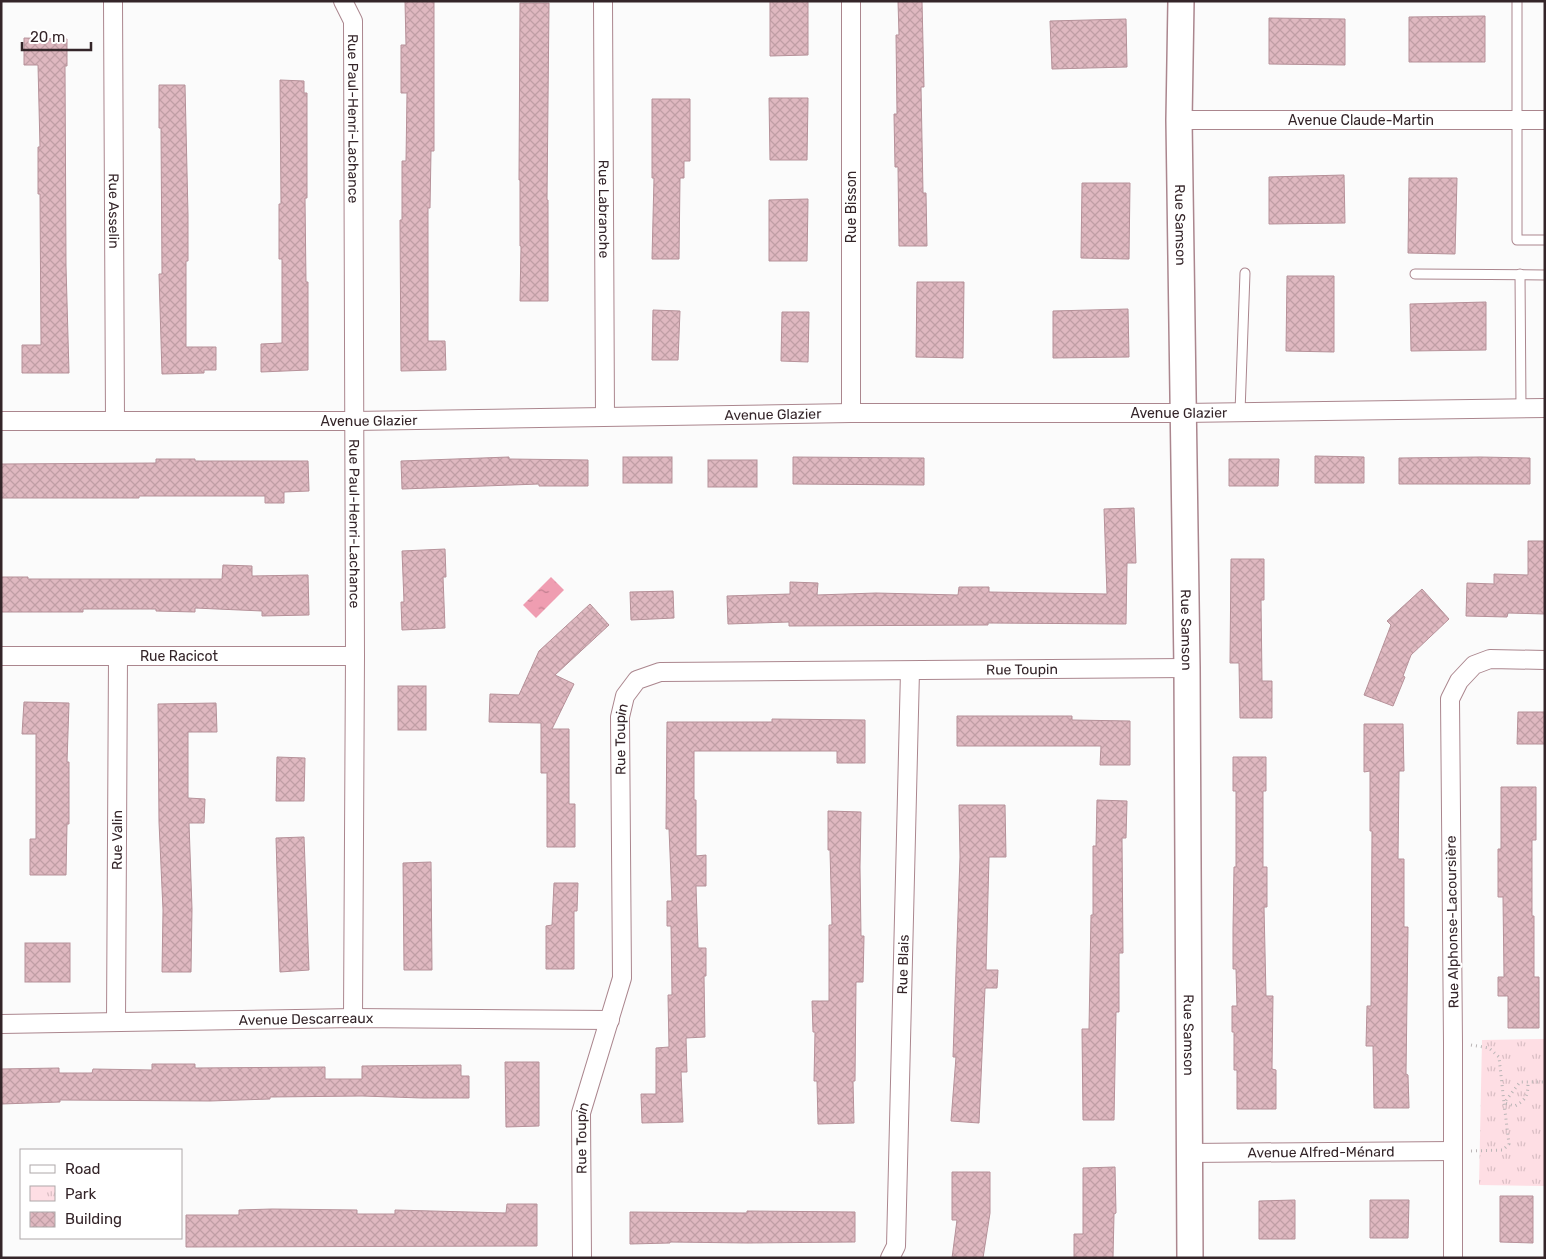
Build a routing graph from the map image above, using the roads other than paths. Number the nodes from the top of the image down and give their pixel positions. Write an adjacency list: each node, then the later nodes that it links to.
1 (113, 1): 21 (street, Rue Asselin)
2 (343, 1): 23 (street, Rue Paul-Henri-Lachance)
3 (602, 1): 20 (street, Rue Labranche)
4 (851, 1): 19 (street, Rue Bisson)
5 (1181, 1): 7 (street, Rue Samson)
6 (1517, 1): 8 (lane)
7 (1179, 120): 8 (street, Avenue Claude-Martin); 18 (street, Rue Samson)
8 (1518, 120): 9 (street, Avenue Claude-Martin); 10 (lane)
9 (1545, 120)
10 (1545, 240)
11 (1246, 273): 17 (lane)
12 (1415, 274): 13 (lane)
13 (1520, 274): 14 (lane); 15 (lane)
14 (1545, 275)
15 (1521, 408): 16 (street, Avenue Glazier); 17 (street, Avenue Glazier)
16 (1545, 408)
17 (1240, 412): 18 (street, Avenue Glazier)
18 (1183, 413): 19 (street, Avenue Glazier); 28 (street, Rue Samson)
19 (851, 414): 20 (street, Avenue Glazier)
20 (605, 416): 23 (street, Avenue Glazier)
21 (114, 420): 22 (street, Avenue Glazier); 23 (street, Avenue Glazier)
22 (1, 421)
23 (354, 421): 25 (street, Rue Paul-Henri-Lachance)
24 (1, 656): 26 (street, Rue Racicot)
25 (355, 656): 26 (street, Rue Racicot); 30 (street, Rue Paul-Henri-Lachance)
26 (118, 657): 32 (street, Rue Valin)
27 (1545, 660): 34 (street, Rue Alphonse-Lacoursière)
28 (1187, 668): 29 (street, Rue Toupin); 35 (street, Rue Samson)
29 (910, 671): 31 (street, Rue Toupin); 37 (street, Rue Blais)
30 (353, 1018): 31 (street, Avenue Descarreaux); 32 (street, Avenue Descarreaux)
31 (610, 1020): 36 (street, Rue Toupin)
32 (116, 1022): 33 (street, Avenue Descarreaux)
33 (1, 1024)
34 (1453, 1151): 35 (street, Avenue Alfred-Ménard); 39 (street, Rue Alphonse-Lacoursière)
35 (1189, 1153): 38 (street, Rue Samson)
36 (582, 1258)
37 (890, 1258)
38 (1190, 1258)
39 (1453, 1258)

